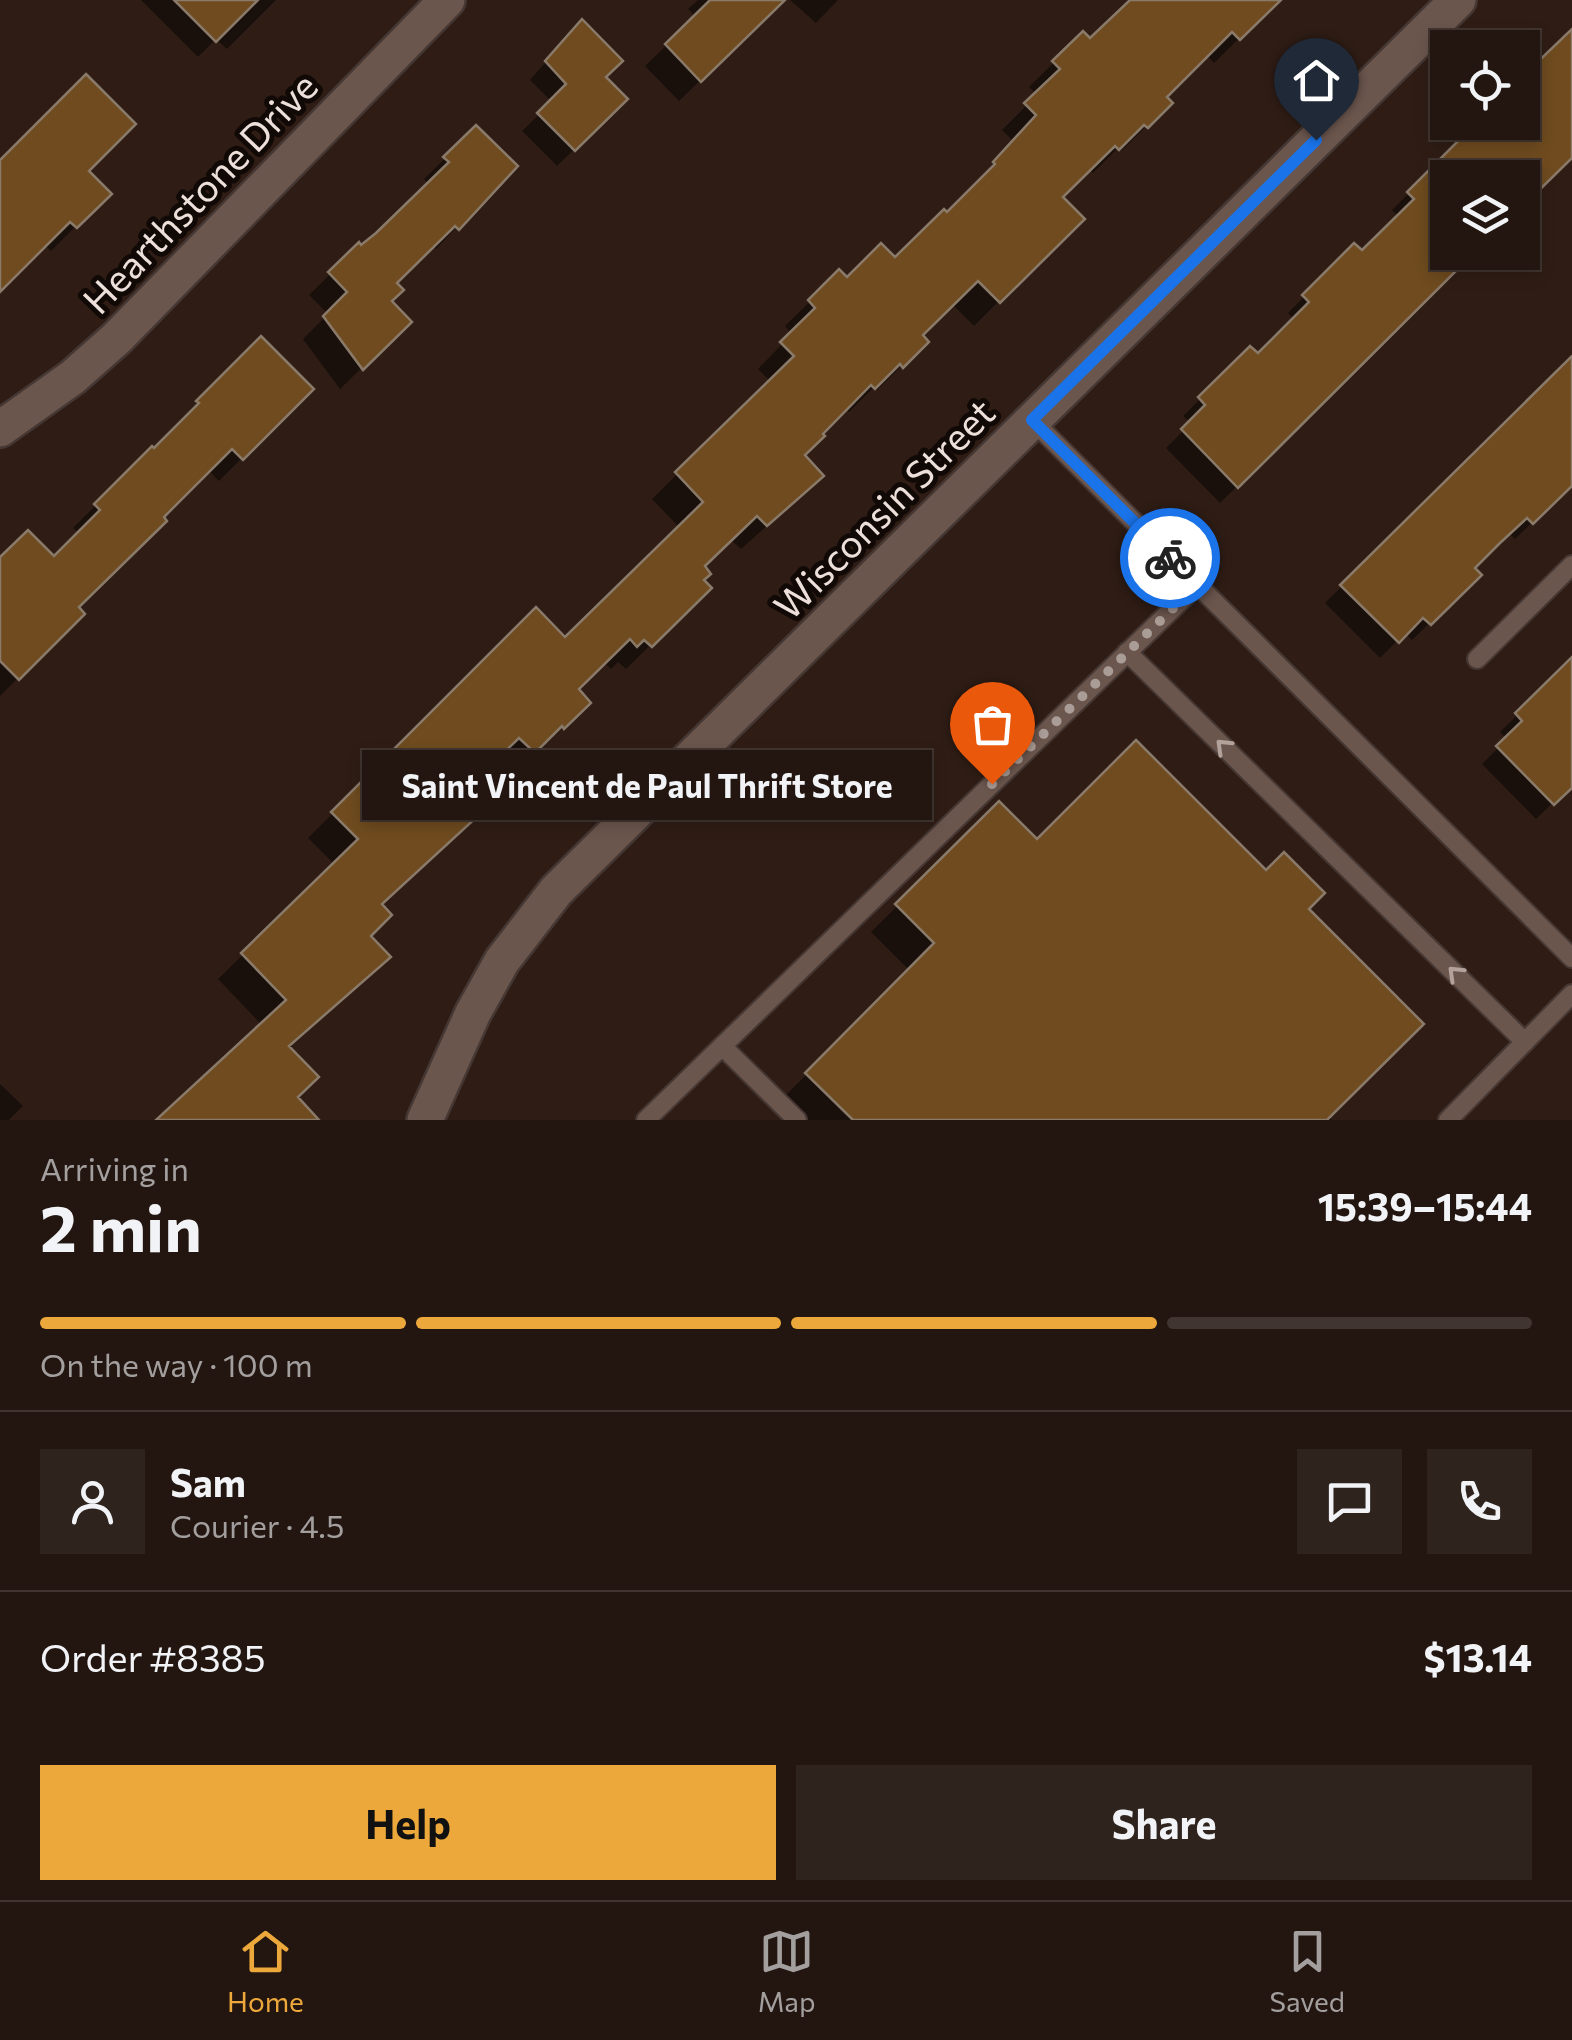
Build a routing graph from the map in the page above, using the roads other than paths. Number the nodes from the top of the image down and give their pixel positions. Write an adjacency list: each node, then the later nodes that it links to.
1 (1458, 0): 3 (street, Wisconsin Street)
2 (442, 1): 4 (street, Hearthstone Drive)
3 (1032, 420): 6 (lane); 13 (street, Wisconsin Street)
4 (0, 429)
5 (1572, 565): 8 (lane)
6 (1197, 585): 7 (lane); 9 (lane)
7 (1127, 652): 11 (lane, one-way to 7); 12 (lane)
8 (1477, 660)
9 (1572, 958)
10 (1572, 994): 11 (lane)
11 (1525, 1042): 16 (lane)
12 (722, 1046): 14 (lane); 15 (lane)
13 (425, 1120)
14 (646, 1120)
15 (797, 1120)
16 (1448, 1120)

